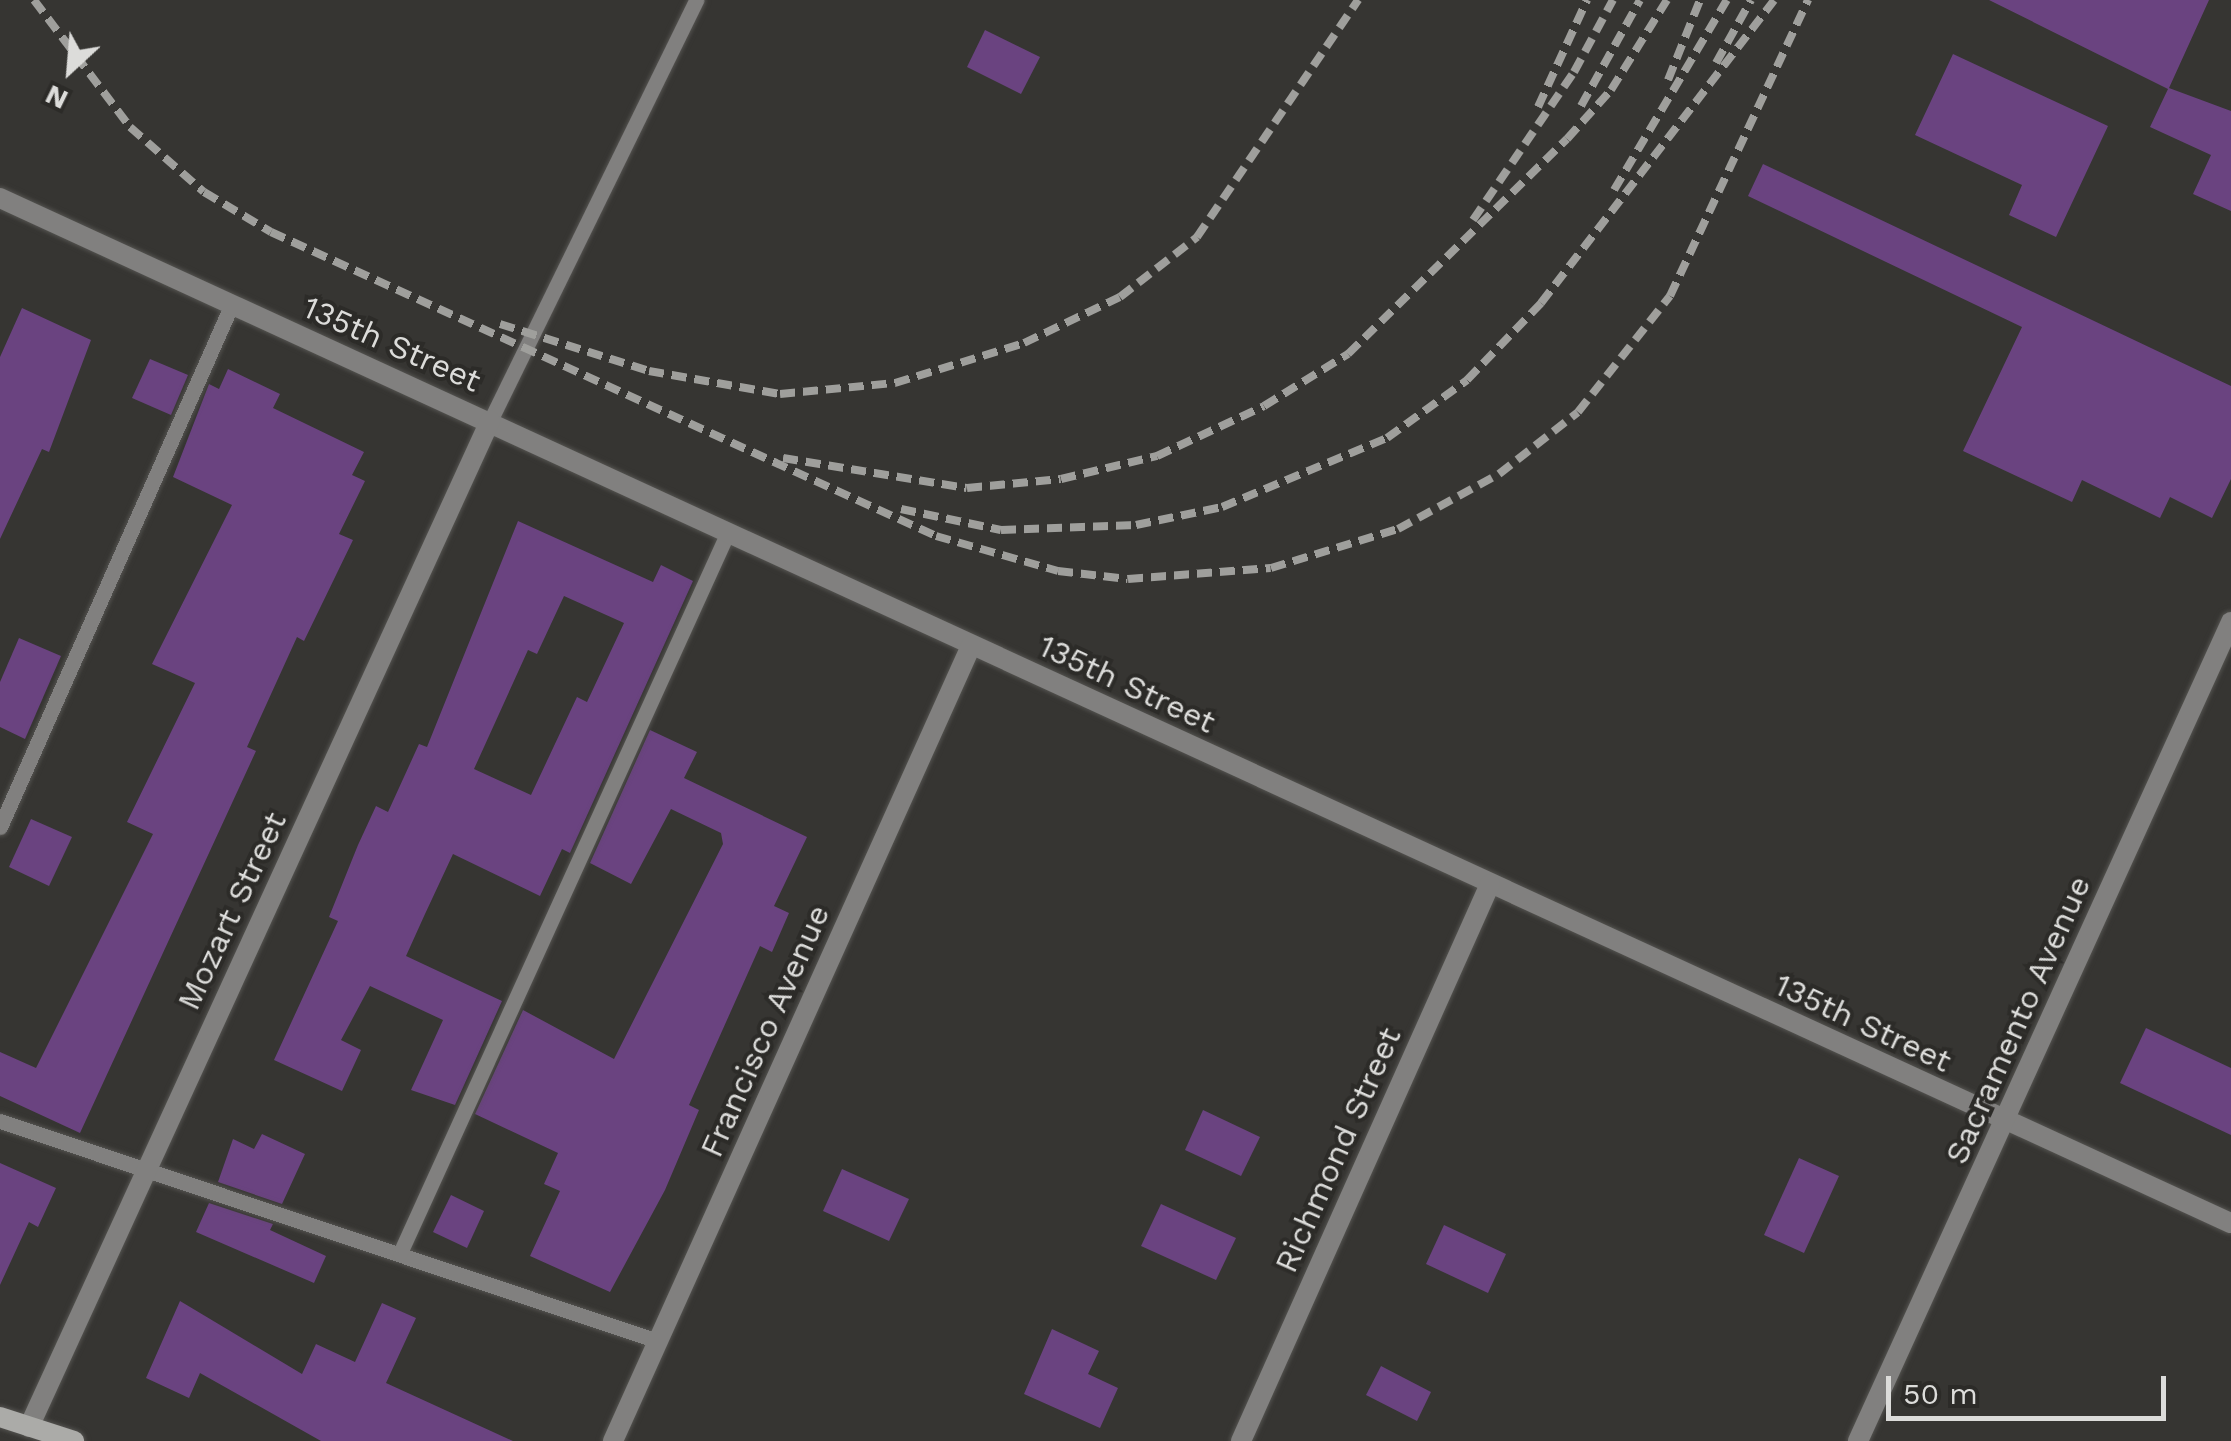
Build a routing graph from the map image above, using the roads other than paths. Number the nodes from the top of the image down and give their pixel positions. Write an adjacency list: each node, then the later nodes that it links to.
1 (696, 0): 4 (lane)
2 (0, 199): 3 (street, 135th Street)
3 (232, 304): 4 (street, 135th Street); 8 (lane)
4 (490, 420): 5 (street, 135th Street); 12 (street, Mozart Street)
5 (728, 532): 7 (street, 135th Street); 14 (lane)
6 (2231, 622): 10 (street, Sacramento Avenue)
7 (971, 646): 9 (street, 135th Street); 15 (street, Francisco Avenue)
8 (0, 827)
9 (1490, 884): 10 (street, 135th Street); 20 (street, Richmond Street)
10 (2005, 1121): 13 (street, 135th Street); 21 (street, Sacramento Avenue)
11 (0, 1122): 12 (lane)
12 (148, 1166): 14 (lane); 17 (street, Mozart Street)
13 (2231, 1223)
14 (400, 1253): 15 (lane)
15 (658, 1341): 19 (street, Francisco Avenue)
16 (0, 1418): 17 (street)
17 (30, 1427): 18 (street)
18 (74, 1441)
19 (613, 1441)
20 (1241, 1441)
21 (1858, 1441)

